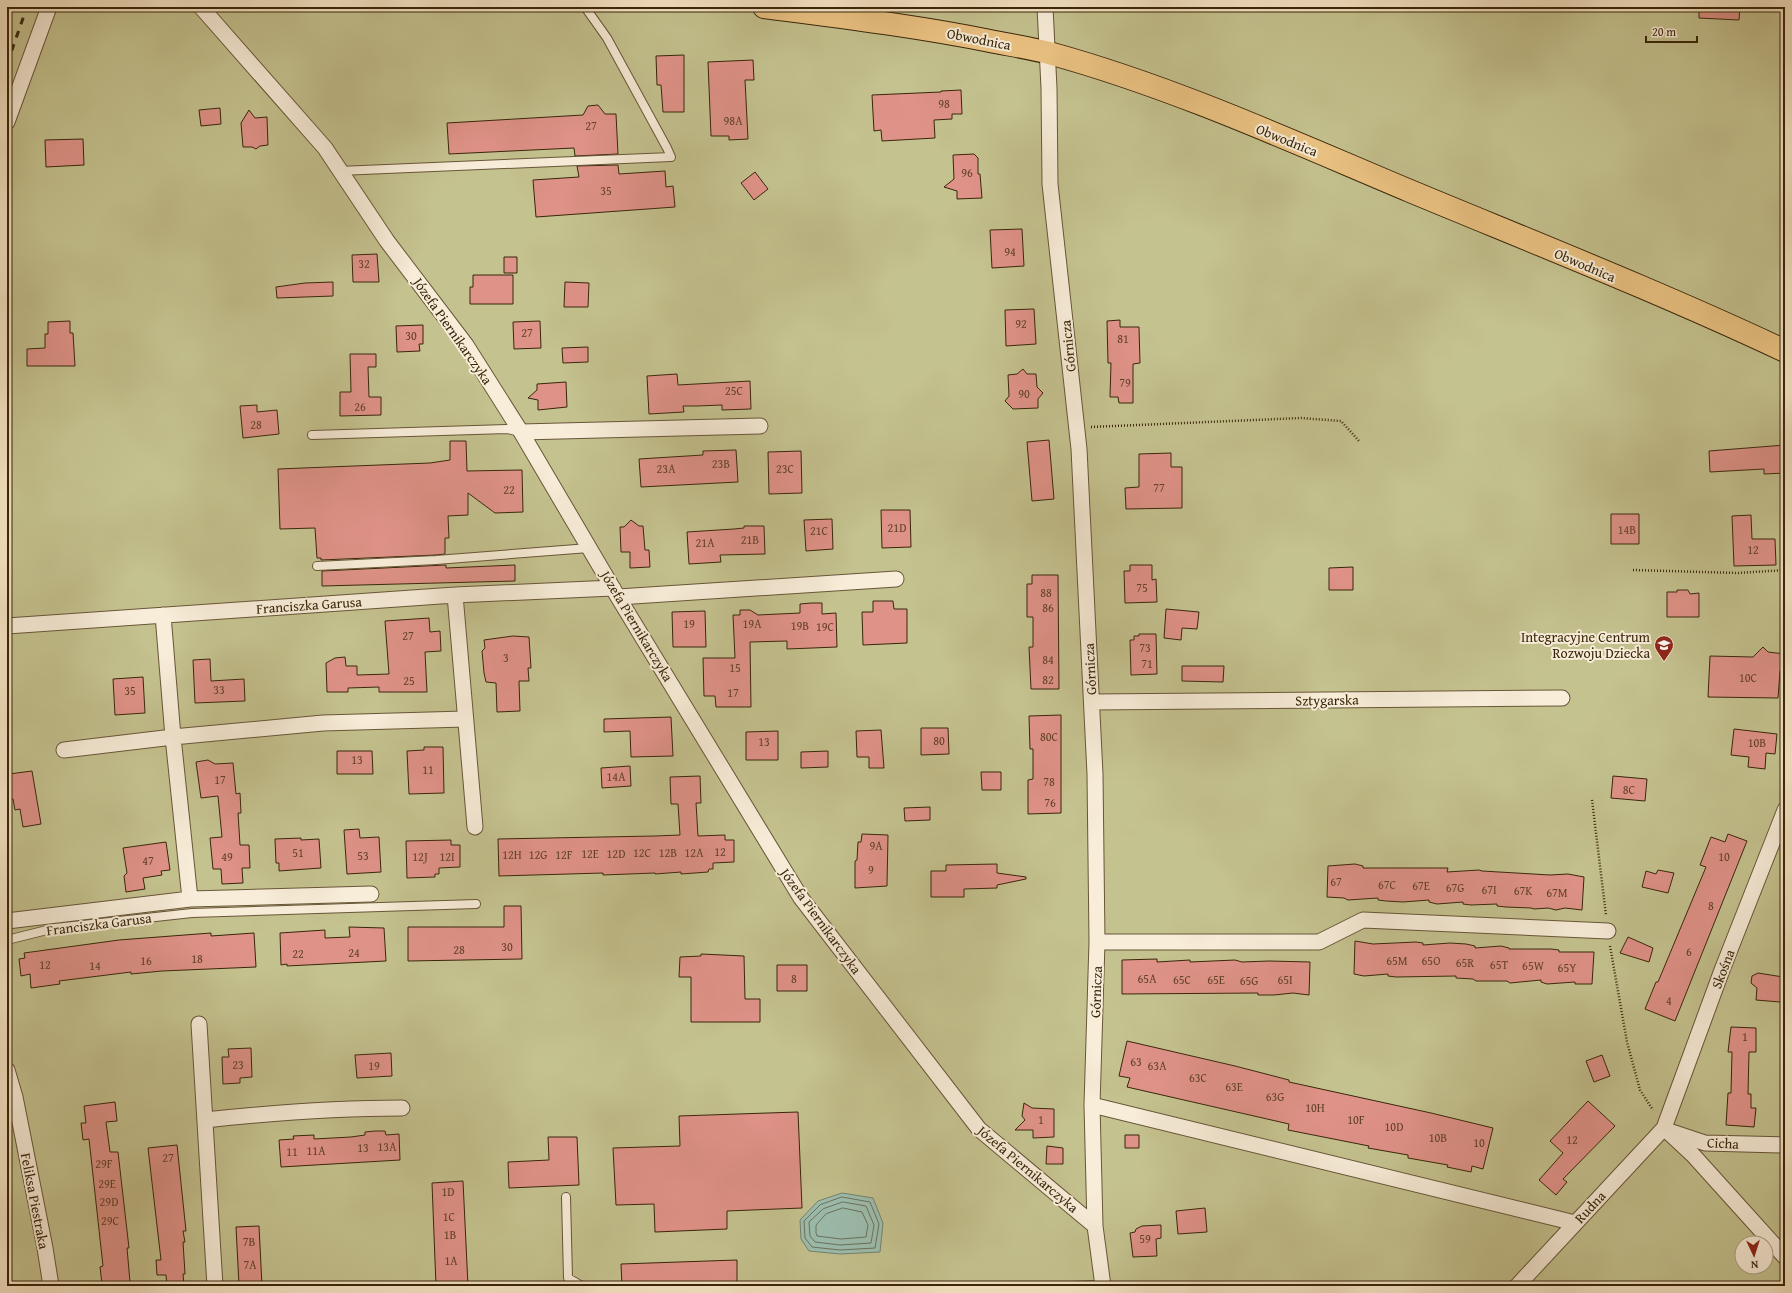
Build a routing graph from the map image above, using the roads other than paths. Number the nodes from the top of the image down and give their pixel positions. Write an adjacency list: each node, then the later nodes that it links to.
1 (49, 7): 7 (street)
2 (201, 7): 8 (street, Józefa Piernikarczyka)
3 (585, 7): 8 (lane)
4 (764, 7): 6 (highway, Obwodnica)
5 (1046, 7): 6 (street, Górnicza)
6 (1047, 52): 9 (highway, Obwodnica); 21 (street, Górnicza)
7 (7, 122)
8 (339, 171): 11 (street, Józefa Piernikarczyka)
9 (1785, 351)
10 (760, 426): 11 (street)
11 (521, 432): 12 (lane); 13 (street, Józefa Piernikarczyka)
12 (312, 435)
13 (589, 548): 14 (lane); 16 (street, Józefa Piernikarczyka)
14 (317, 566)
15 (896, 579): 16 (street, Franciszka Garusa)
16 (616, 592): 17 (street, Franciszka Garusa); 43 (street, Józefa Piernikarczyka)
17 (455, 595): 18 (street, Franciszka Garusa); 22 (street)
18 (163, 615): 19 (street, Franciszka Garusa); 23 (street)
19 (7, 626)
20 (1562, 698): 21 (street, Sztygarska)
21 (1092, 702): 33 (street, Górnicza)
22 (464, 719): 23 (street); 26 (street)
23 (173, 736): 24 (street); 29 (street)
24 (64, 750)
25 (1785, 810): 39 (street, Skośna)
26 (475, 827)
27 (372, 894): 29 (street, Franciszka Garusa)
28 (476, 904): 29 (lane, Franciszka Garusa)
29 (191, 906): 30 (street, Franciszka Garusa); 32 (lane, Franciszka Garusa)
30 (7, 921)
31 (1608, 931): 33 (street)
32 (7, 940)
33 (1097, 942): 36 (street, Górnicza)
34 (199, 1024): 38 (street)
35 (7, 1070): 45 (street, Feliksa Piestraka)
36 (1092, 1105): 42 (street); 43 (street, Górnicza)
37 (402, 1108): 38 (street)
38 (205, 1120): 46 (street)
39 (1665, 1125): 40 (street, Cicha); 42 (street, Rudna); 44 (street)
40 (1785, 1145)
41 (566, 1197): 47 (lane)
42 (1575, 1223): 50 (street, Rudna)
43 (1095, 1226): 49 (street, Górnicza)
44 (1785, 1257)
45 (50, 1286)
46 (215, 1286)
47 (582, 1286)
48 (1070, 1286): 49 (lane)
49 (1103, 1286)
50 (1517, 1286)

